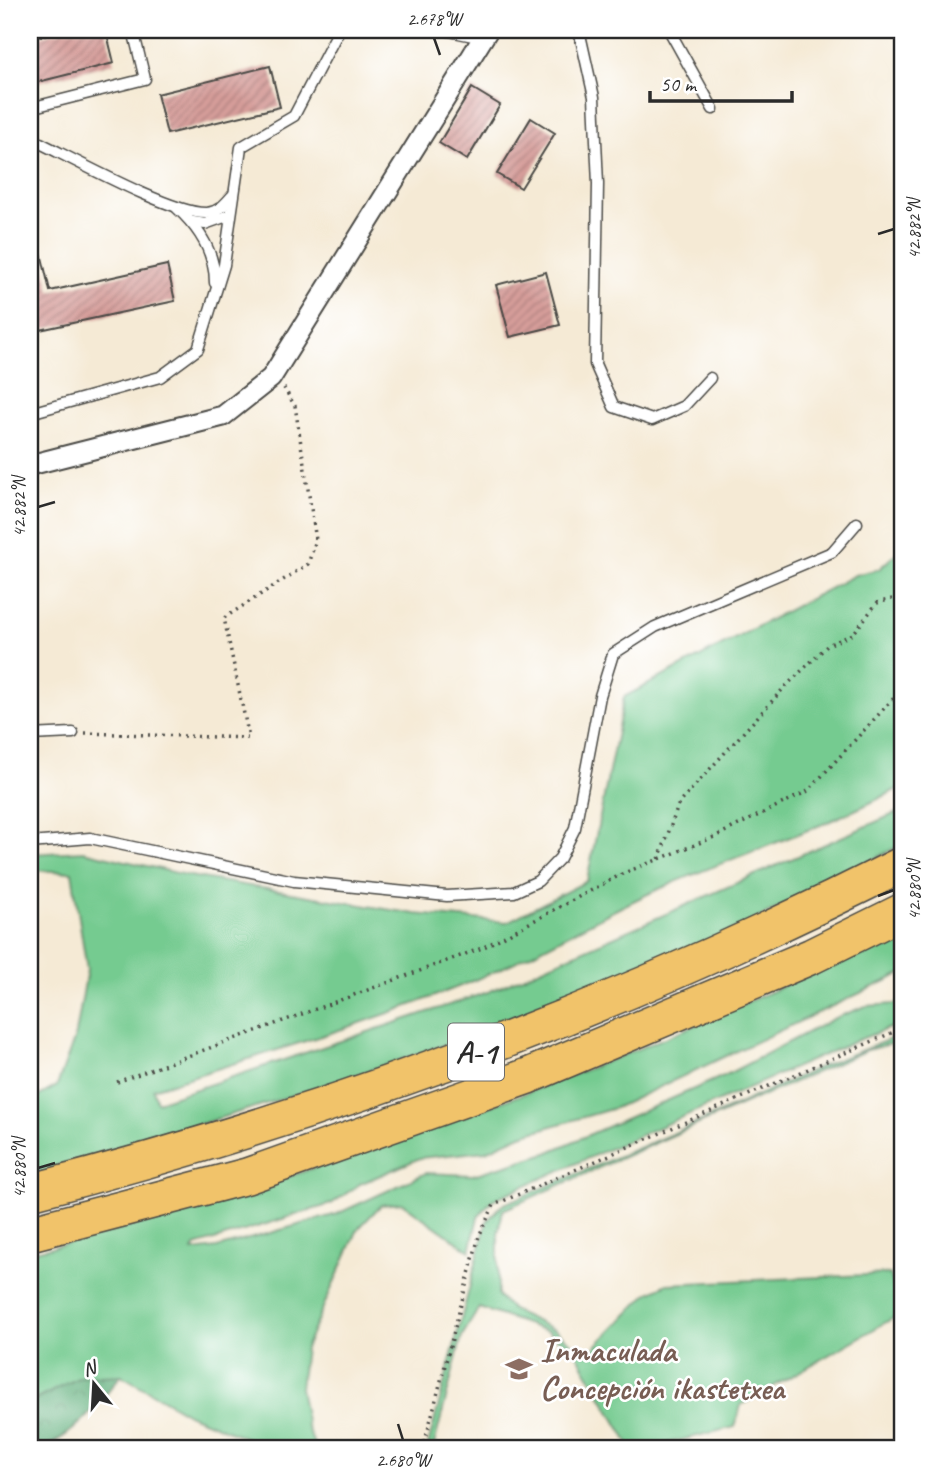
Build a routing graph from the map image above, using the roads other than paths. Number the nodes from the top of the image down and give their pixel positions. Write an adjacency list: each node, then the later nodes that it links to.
1 (133, 30): 7 (lane)
2 (339, 30): 10 (lane)
3 (444, 30): 6 (lane)
4 (579, 30): 15 (lane)
5 (669, 30): 8 (lane)
6 (485, 34): 17 (street)
7 (30, 108)
8 (713, 109)
9 (30, 138): 11 (lane)
10 (234, 195): 11 (lane); 12 (lane)
11 (177, 208): 13 (lane)
12 (230, 215): 13 (lane); 14 (lane)
13 (192, 222): 14 (lane)
14 (215, 289): 16 (lane)
15 (710, 378)
16 (30, 413)
17 (30, 465)
18 (857, 523): 21 (lane)
19 (72, 733): 20 (lane)
20 (30, 735)
21 (30, 843)
22 (903, 864): 24 (highway, A-1)
23 (903, 911): 25 (highway, A-1)
24 (30, 1192)
25 (30, 1233)

